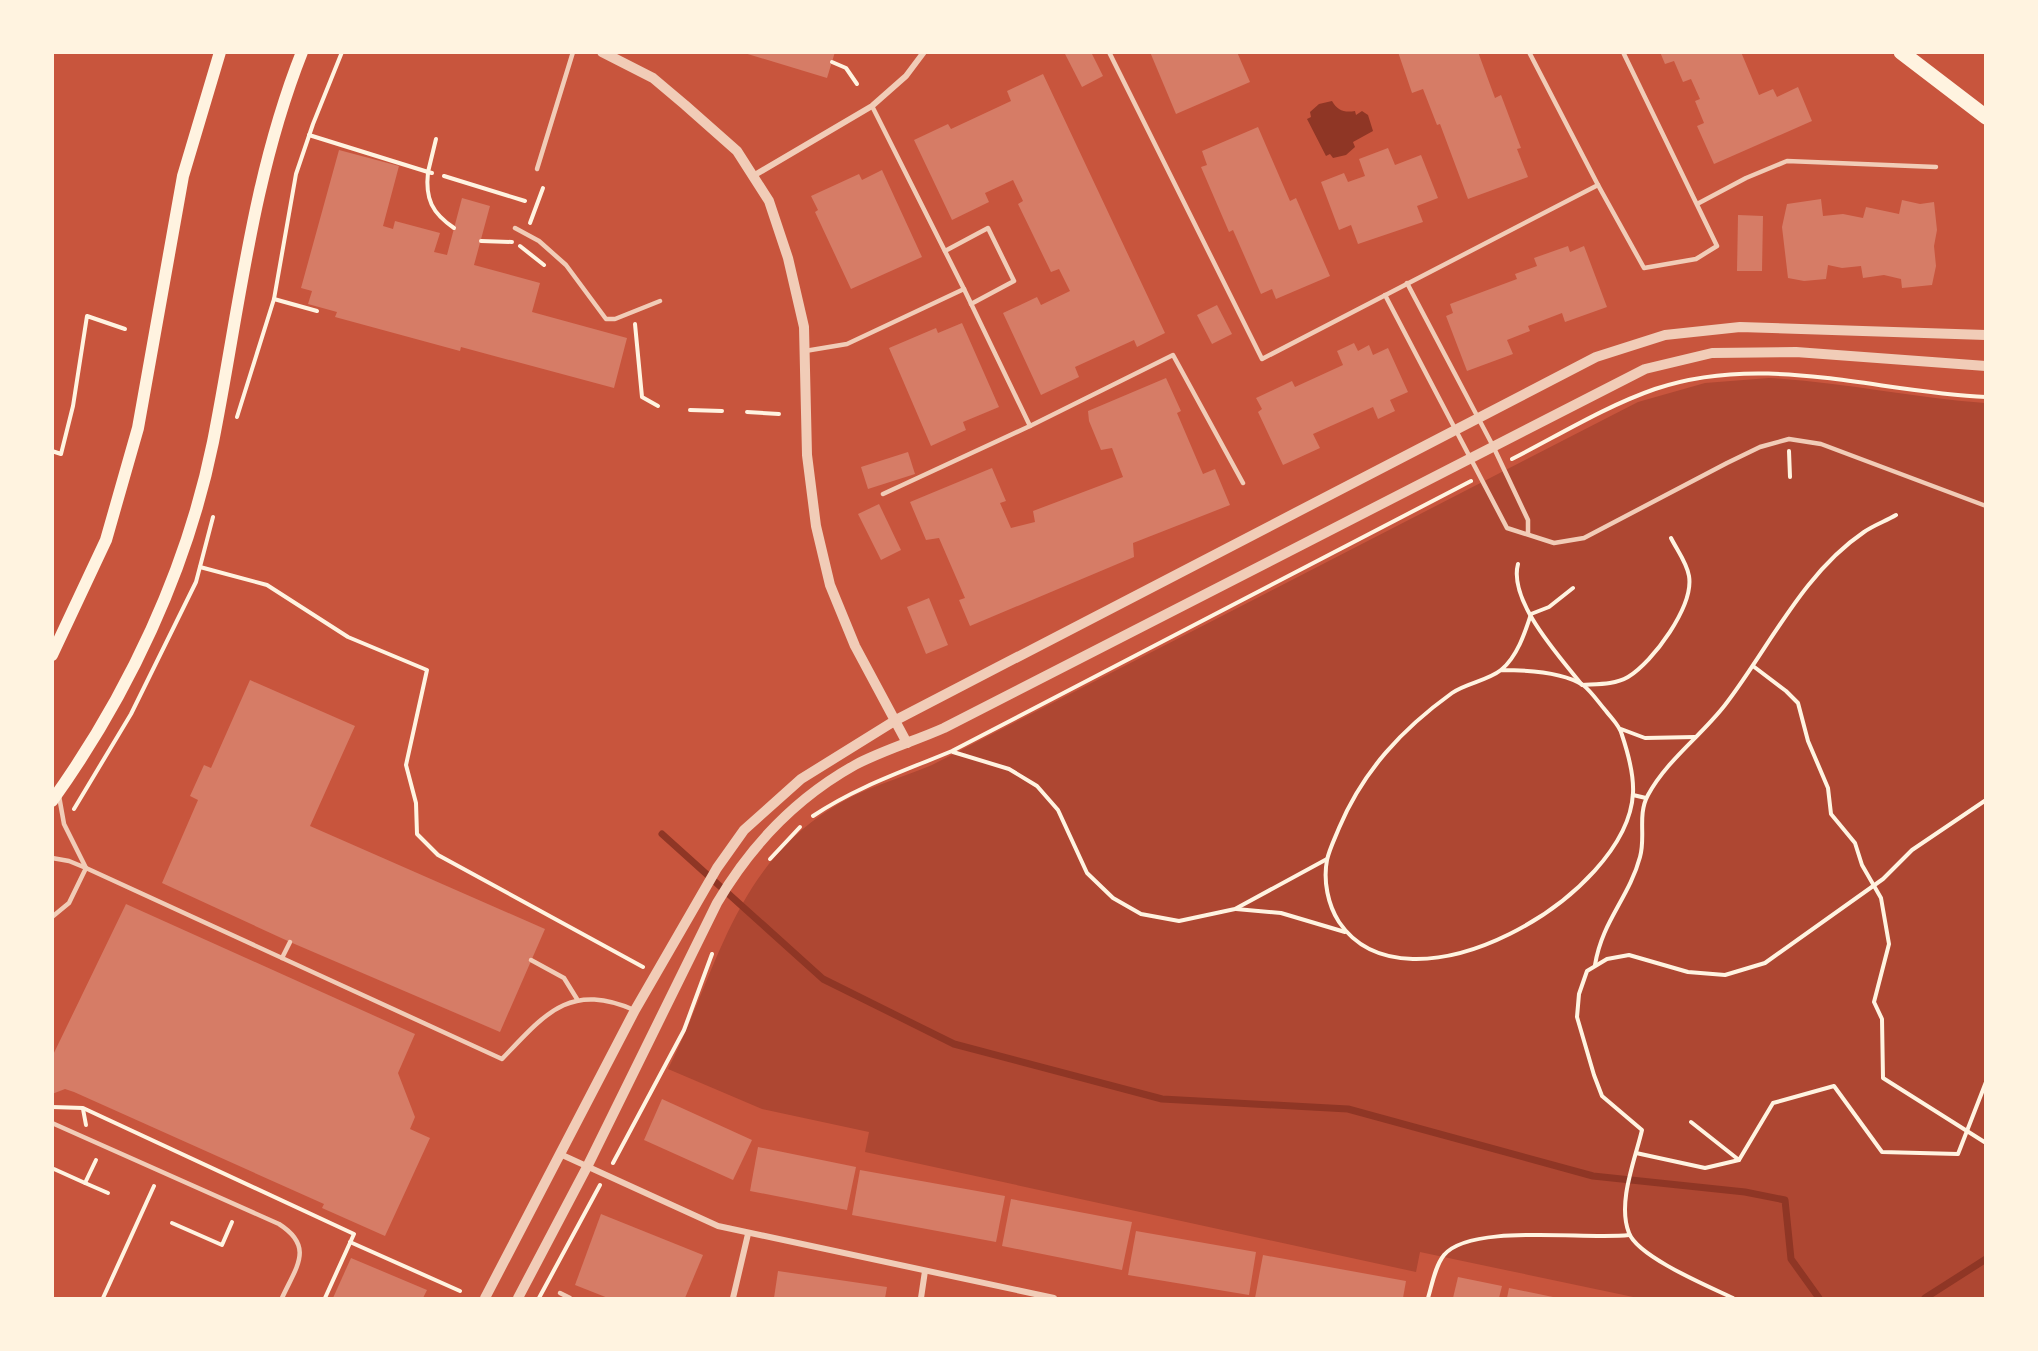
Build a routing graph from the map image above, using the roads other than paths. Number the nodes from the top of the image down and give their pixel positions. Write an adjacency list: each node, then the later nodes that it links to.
1 (220, 52): 36 (main road)
2 (302, 52): 39 (main road)
3 (573, 52): 13 (lane)
4 (602, 52): 14 (street)
5 (924, 52): 10 (street)
6 (1109, 52): 21 (lane)
7 (1529, 52): 15 (lane)
8 (1623, 52): 16 (lane)
9 (1901, 52): 11 (main road)
10 (872, 106): 14 (street); 18 (lane)
11 (1986, 117)
12 (1936, 167): 16 (lane)
13 (537, 169)
14 (753, 176): 25 (street)
15 (1598, 185): 16 (lane); 19 (lane)
16 (1699, 203)
17 (515, 228): 22 (lane)
18 (945, 251): 20 (lane); 23 (lane)
19 (1407, 282): 21 (lane); 27 (lane)
20 (964, 289): 23 (lane); 25 (lane)
21 (1385, 295): 29 (lane)
22 (660, 301)
23 (971, 304): 28 (lane)
24 (1986, 335): 27 (street)
25 (805, 351): 37 (street)
26 (1986, 366): 30 (street)
27 (1478, 419): 29 (street); 30 (lane)
28 (1029, 426): 32 (lane); 33 (lane)
29 (1455, 430): 31 (lane); 37 (street)
30 (1493, 446): 31 (street); 35 (lane)
31 (1469, 458): 35 (lane); 38 (street)
32 (1243, 483)
33 (883, 494)
34 (1986, 506): 35 (lane)
35 (1528, 534)
36 (52, 655)
37 (896, 720): 38 (street); 47 (street)
38 (907, 743): 50 (street)
39 (56, 797): 41 (lane)
40 (52, 858): 41 (lane)
41 (86, 868): 42 (lane); 44 (lane)
42 (52, 917)
43 (290, 942): 44 (lane)
44 (282, 958): 46 (lane)
45 (531, 960): 46 (lane)
46 (577, 999): 47 (lane)
47 (635, 1010): 49 (street)
48 (52, 1123): 54 (lane)
49 (560, 1154): 50 (street); 55 (street)
50 (588, 1165): 51 (street); 56 (street)
51 (748, 1234): 52 (street); 58 (street)
52 (926, 1271): 59 (street); 60 (street)
53 (560, 1293): 57 (lane)
54 (282, 1299)
55 (485, 1299)
56 (518, 1299)
57 (570, 1299)
58 (733, 1299)
59 (921, 1299)
60 (1054, 1299)

